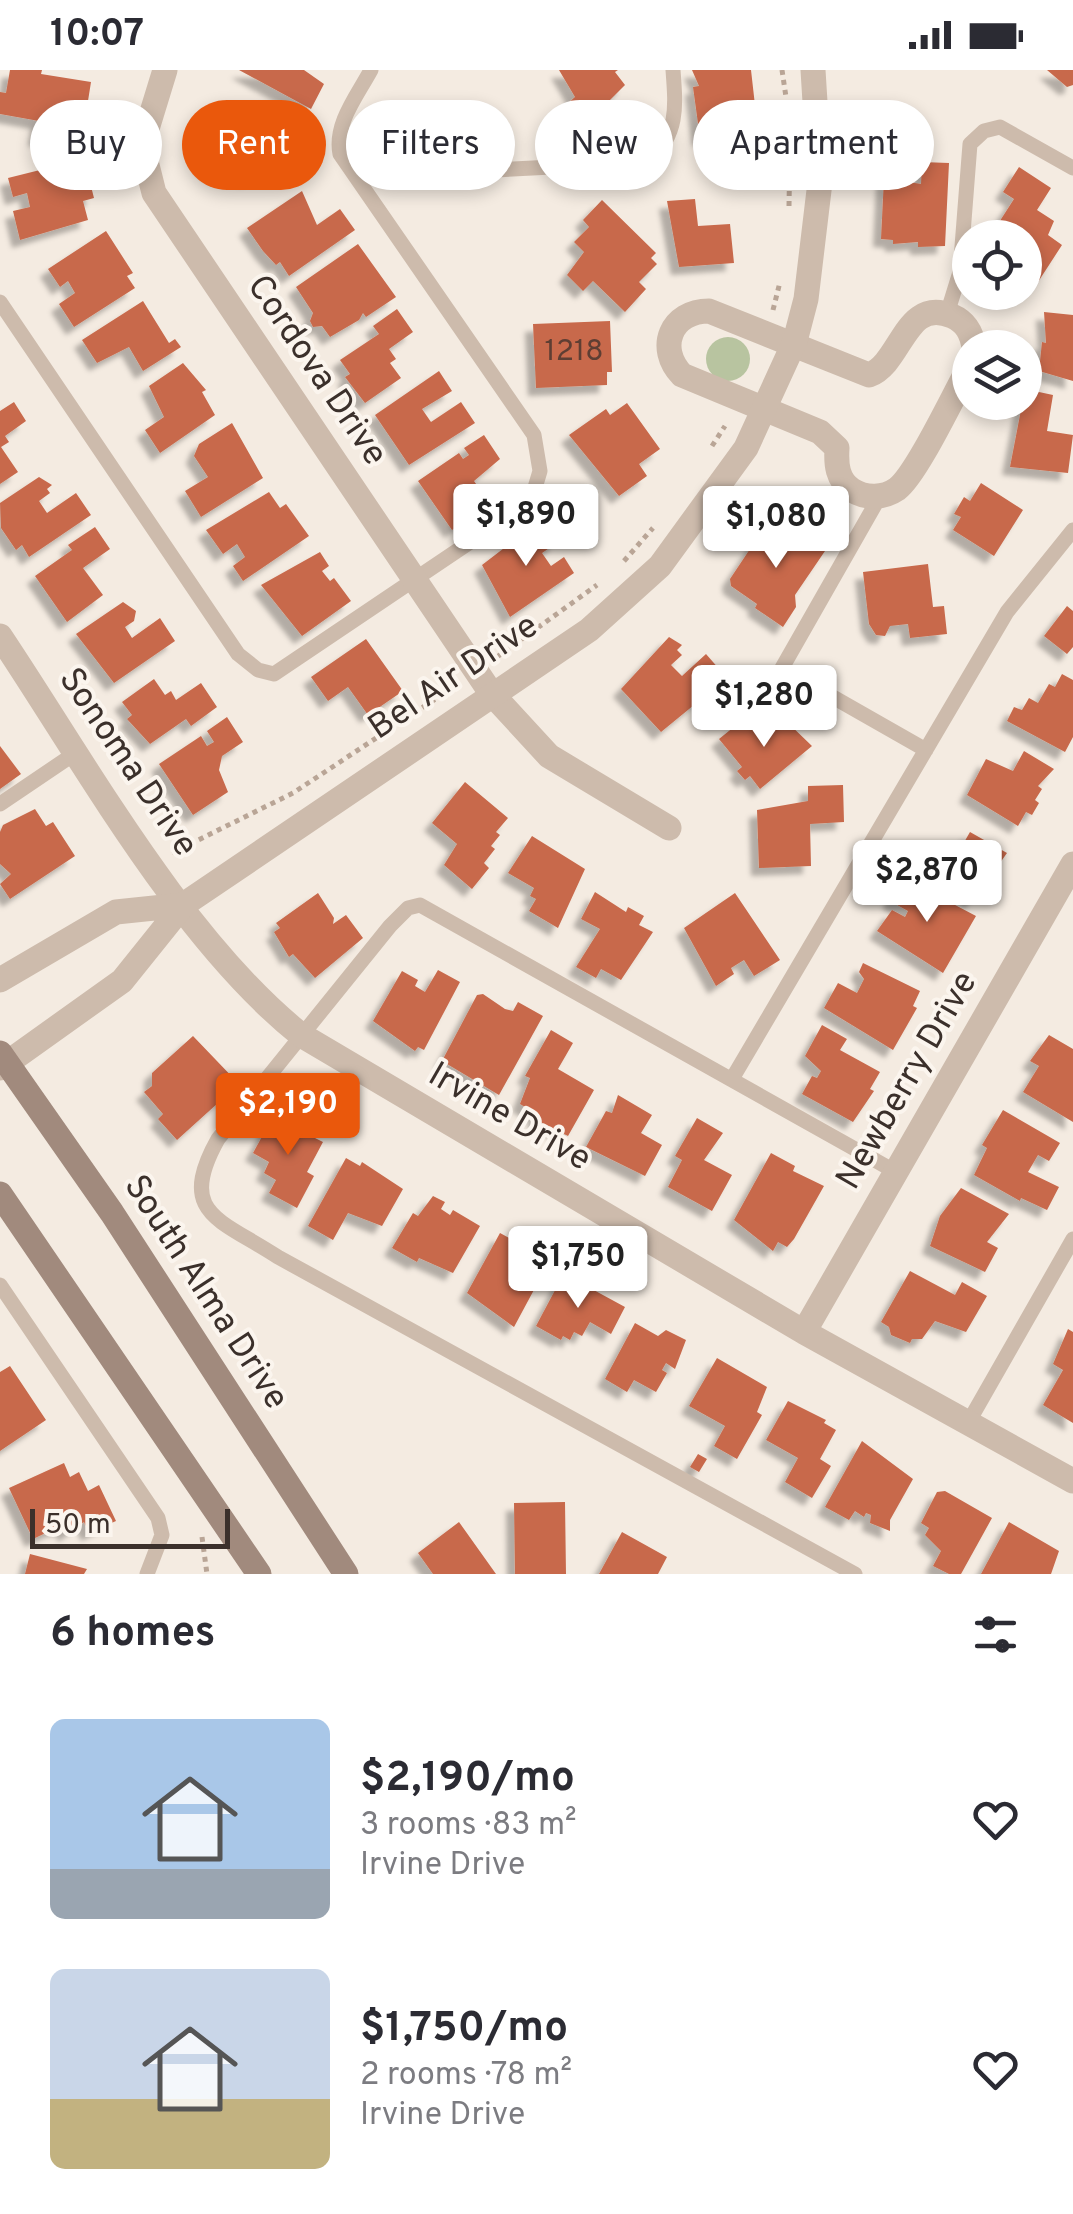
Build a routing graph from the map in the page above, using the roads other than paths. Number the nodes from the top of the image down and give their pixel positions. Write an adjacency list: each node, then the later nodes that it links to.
1 (165, 70): 19 (street, Cordova Drive)
2 (371, 70): 5 (lane)
3 (673, 70): 9 (lane)
4 (813, 70): 14 (street, Bel Air Drive)
5 (356, 100)
6 (346, 121): 7 (lane)
7 (346, 163)
8 (1073, 168): 12 (lane)
9 (515, 169)
10 (365, 190): 19 (lane)
11 (0, 302): 19 (lane)
12 (947, 314): 13 (street); 14 (street)
13 (968, 330)
14 (793, 345): 16 (street, Bel Air Drive); 16 (street)
15 (952, 397): 17 (street)
16 (765, 410): 17 (street); 21 (street, Bel Air Drive)
17 (880, 496): 22 (lane)
18 (1073, 530): 22 (lane)
19 (416, 582): 21 (street, Cordova Drive)
20 (0, 636): 23 (street, Sonoma Drive)
21 (492, 693): 25 (street, Cordova Drive); 27 (street, Bel Air Drive)
22 (926, 750): 32 (lane)
23 (78, 752): 24 (lane); 27 (street, Sonoma Drive)
24 (0, 804)
25 (669, 828)
26 (1073, 864): 33 (street, Newberry Drive)
27 (183, 905): 28 (street, Sonoma Drive); 29 (street, Bel Air Drive); 31 (street, Bel Air Drive)
28 (198, 927): 30 (street, Irvine Drive)
29 (0, 980)
30 (301, 1035): 32 (lane); 37 (street, Irvine Drive); 43 (lane)
31 (2, 1061): 42 (main road, South Alma Drive)
32 (732, 1080): 33 (lane)
33 (896, 1172): 37 (street, Newberry Drive)
34 (0, 1194): 41 (main road)
35 (1073, 1239): 38 (lane)
36 (0, 1285): 40 (lane)
37 (804, 1332): 38 (street, Irvine Drive)
38 (968, 1423): 39 (street, Irvine Drive)
39 (1073, 1481)
40 (146, 1574)
41 (259, 1574)
42 (346, 1574)
43 (855, 1574)

